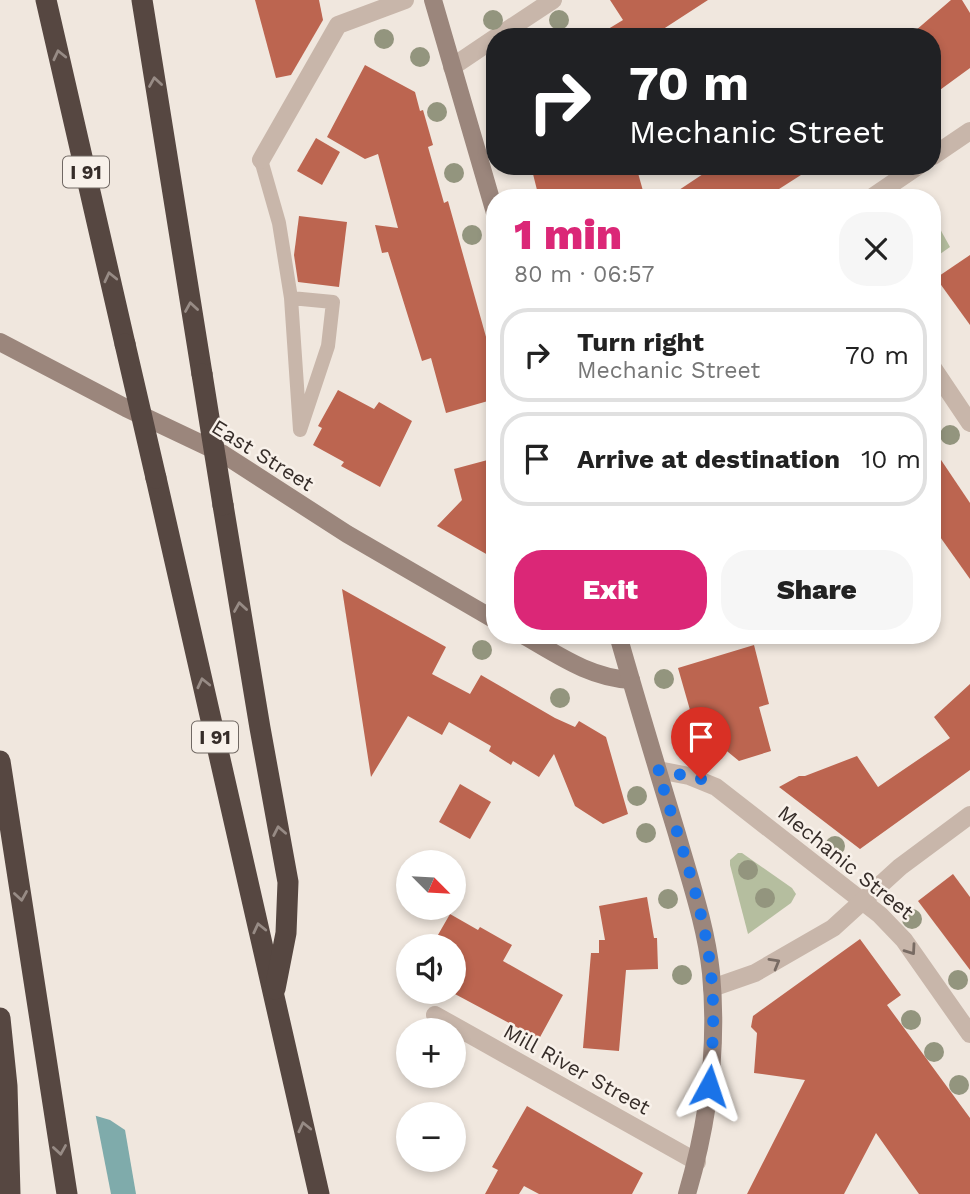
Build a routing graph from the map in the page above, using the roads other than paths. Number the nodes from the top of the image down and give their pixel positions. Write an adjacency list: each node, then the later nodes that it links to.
1 (46, 0): 30 (highway, I 91, one-way to 1, bridge)
2 (142, 0): 30 (highway, one-way to 2, bridge)
3 (405, 0): 11 (street)
4 (433, 0): 8 (main road)
5 (553, 0): 6 (street)
6 (510, 28)
7 (486, 44): 8 (street)
8 (452, 67): 13 (main road)
9 (970, 131): 10 (street)
10 (941, 151)
11 (261, 160): 15 (lane)
12 (905, 175): 14 (street)
13 (488, 189)
14 (884, 189)
15 (291, 298): 15 (lane)
16 (0, 342): 19 (main road, East Street)
17 (941, 380): 18 (street)
18 (970, 424)
19 (486, 615)
20 (539, 644): 22 (main road)
21 (621, 644): 22 (main road)
22 (631, 680): 24 (main road)
23 (0, 761): 26 (highway)
24 (658, 770): 28 (street, Mechanic Street); 29 (main road)
25 (970, 815): 28 (street)
26 (10, 829): 27 (highway); 36 (highway, one-way to 36)
27 (0, 858)
28 (863, 902): 29 (street, one-way to 28); 33 (street, Mechanic Street, one-way to 33)
29 (712, 988): 34 (main road)
30 (274, 995): 37 (highway, I 91, one-way to 30)
31 (435, 1015): 34 (street, Mill River Street)
32 (0, 1017): 35 (highway)
33 (970, 1034)
34 (696, 1162): 38 (main road)
35 (10, 1194)
36 (66, 1194)
37 (319, 1194)
38 (687, 1194)

